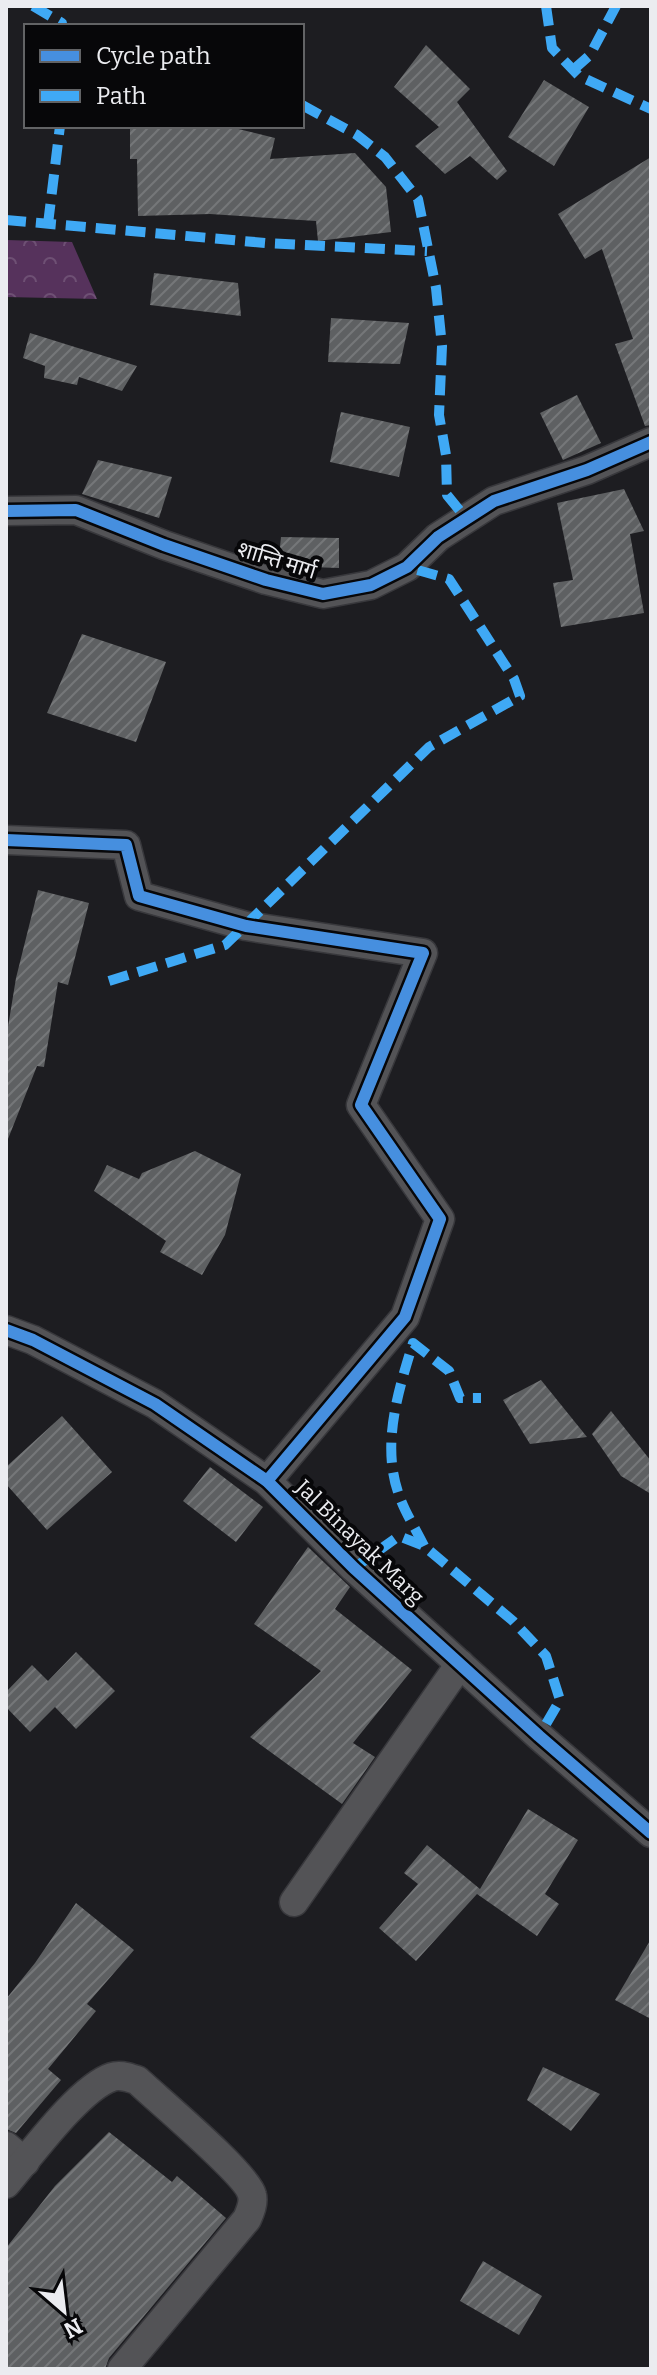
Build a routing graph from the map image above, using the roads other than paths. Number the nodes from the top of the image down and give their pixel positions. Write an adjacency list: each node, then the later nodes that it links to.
1 (651, 442): 2 (street, शान्ति मार्ग)
2 (6, 511)
3 (6, 840): 5 (street)
4 (6, 1330): 5 (street, Jal Binayak Marg)
5 (267, 1481): 6 (street, Jal Binayak Marg)
6 (460, 1664): 7 (street, Jal Binayak Marg); 8 (street)
7 (651, 1833)
8 (294, 1902)
9 (15, 2154): 10 (street); 11 (street)
10 (6, 2184)
11 (122, 2369)

